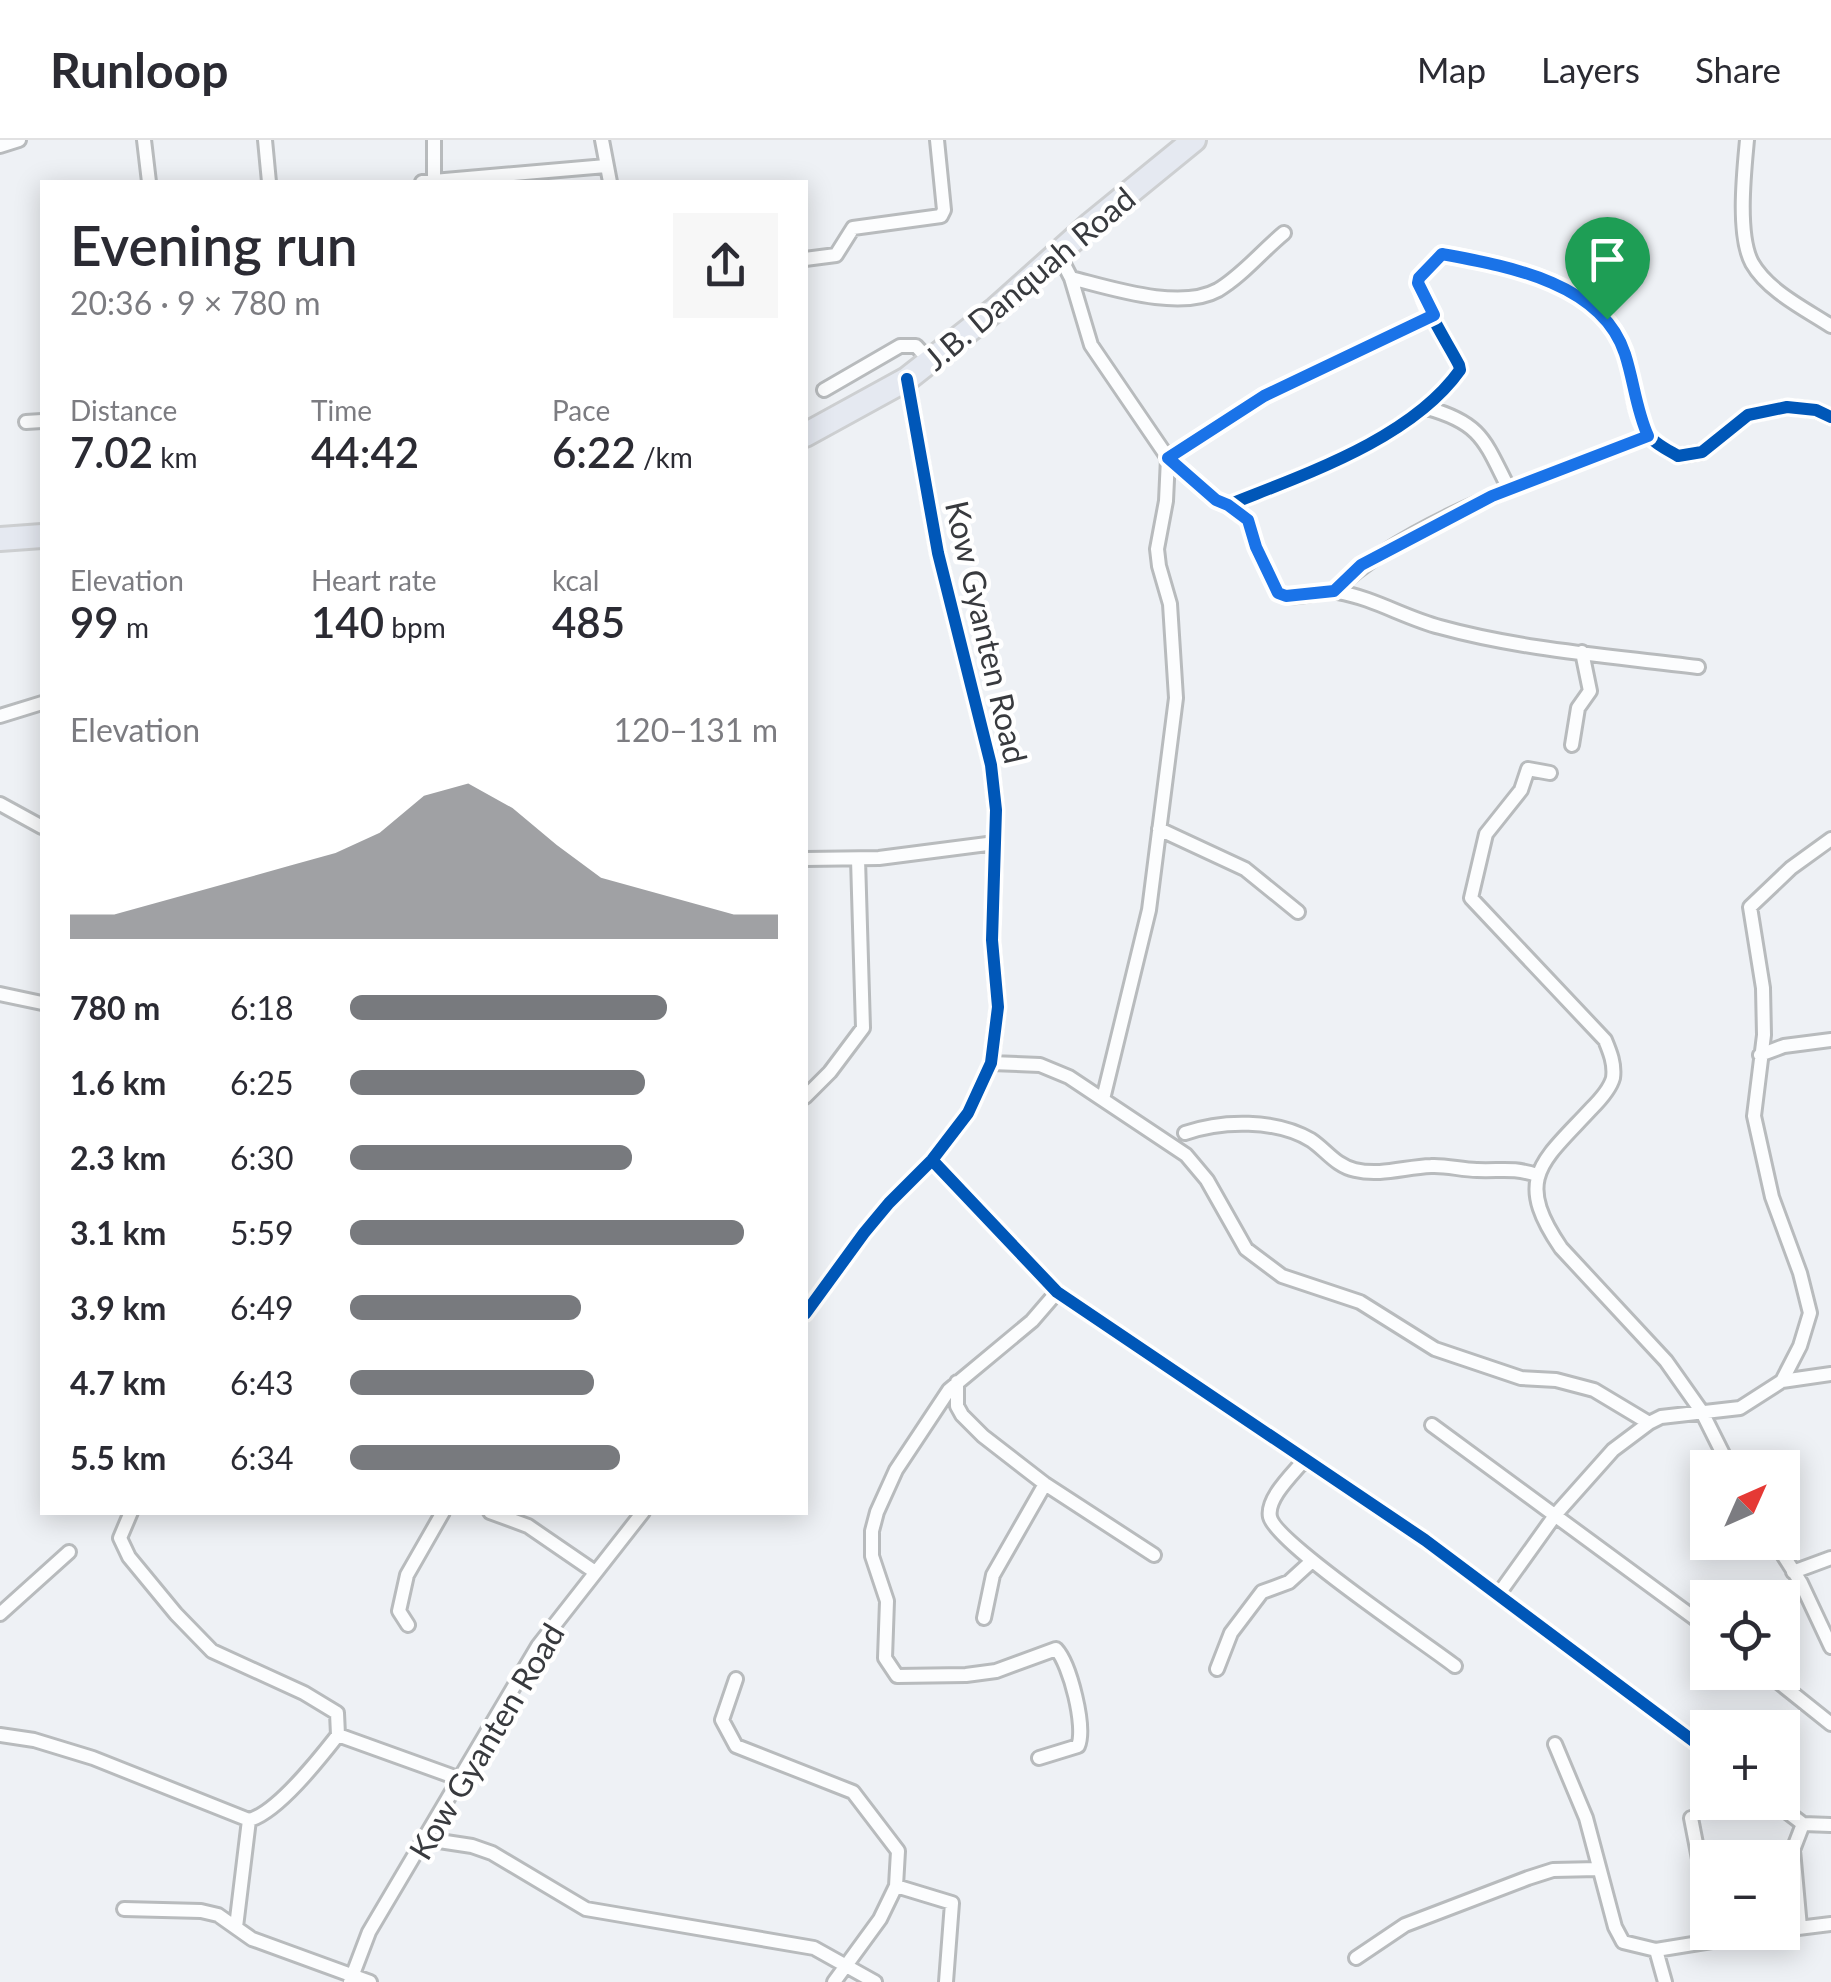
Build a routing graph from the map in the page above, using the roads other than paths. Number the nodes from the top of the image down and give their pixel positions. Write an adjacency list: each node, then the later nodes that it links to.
1 (19, 140): 9 (street)
2 (144, 140): 11 (street)
3 (265, 140): 12 (street)
4 (434, 140): 13 (street)
5 (602, 140): 10 (street)
6 (937, 140): 18 (street)
7 (1194, 140): 17 (highway, J.B. Danquah Road)
8 (1747, 140): 21 (street)
9 (0, 146)
10 (606, 166): 14 (street); 15 (street)
11 (149, 180)
12 (269, 180)
13 (428, 180)
14 (450, 180)
15 (610, 180)
16 (1284, 233): 19 (street)
17 (1058, 253): 19 (street); 22 (highway, J.B. Danquah Road)
18 (808, 259)
19 (1071, 278): 31 (street)
20 (1434, 315): 25 (street); 30 (street); 31 (street)
21 (1831, 326)
22 (930, 362): 23 (highway, J.B. Danquah Road); 24 (street)
23 (907, 379): 29 (highway, J.B. Danquah Road); 47 (street, Kow Gyanten Road)
24 (824, 390)
25 (1427, 408): 32 (street); 33 (street)
26 (1831, 417): 30 (street)
27 (40, 421): 28 (street)
28 (26, 422)
29 (808, 433)
30 (1648, 436): 32 (street)
31 (1168, 458): 33 (street); 45 (street)
32 (1509, 489): 36 (street)
33 (1228, 505): 36 (street)
34 (40, 536): 35 (highway)
35 (0, 540)
36 (1334, 591): 37 (street)
37 (1582, 652): 38 (street); 41 (street)
38 (1698, 667)
39 (40, 704): 40 (street)
40 (0, 716)
41 (1572, 745)
42 (1550, 772): 60 (street)
43 (0, 804): 44 (street)
44 (40, 826)
45 (1159, 828): 50 (street); 57 (street)
46 (1831, 839): 54 (street)
47 (995, 843): 49 (street); 55 (street, Kow Gyanten Road)
48 (808, 859): 49 (street)
49 (858, 859): 56 (street)
50 (1298, 912)
51 (0, 994): 52 (street)
52 (40, 1003)
53 (1831, 1040): 54 (street)
54 (1760, 1055): 64 (street)
55 (990, 1064): 57 (street); 59 (street, Kow Gyanten Road)
56 (808, 1094)
57 (1104, 1099): 67 (street)
58 (1185, 1133): 60 (street)
59 (932, 1160): 61 (street); 62 (street, Kow Gyanten Road)
60 (1537, 1175): 66 (street)
61 (1058, 1292): 65 (street); 70 (street)
62 (808, 1310)
63 (1831, 1374): 64 (street)
64 (1782, 1381): 66 (street)
65 (958, 1382): 71 (street); 99 (street)
66 (1702, 1412): 67 (street); 69 (street)
67 (1649, 1423): 72 (street)
68 (1432, 1425): 72 (street)
69 (1721, 1450)
70 (1305, 1459): 81 (street); 84 (street)
71 (1046, 1484): 78 (street); 87 (street)
72 (1556, 1514): 84 (street); 86 (street)
73 (130, 1515): 96 (street)
74 (440, 1515): 88 (street)
75 (498, 1515): 82 (street)
76 (641, 1515): 82 (street, Kow Gyanten Road)
77 (69, 1552): 85 (street)
78 (1154, 1555)
79 (1831, 1558): 83 (street)
80 (1786, 1560): 83 (street)
81 (1312, 1562): 90 (street); 91 (street)
82 (595, 1572): 100 (street, Kow Gyanten Road)
83 (1793, 1572): 89 (street)
84 (1498, 1595): 97 (street)
85 (0, 1614)
86 (1690, 1614)
87 (984, 1618)
88 (408, 1625)
89 (1831, 1647)
90 (1455, 1666)
91 (1217, 1669)
92 (736, 1679): 108 (street)
93 (1788, 1690): 94 (street)
94 (1831, 1724)
95 (0, 1735): 101 (street)
96 (338, 1735): 100 (street); 101 (street)
97 (1690, 1739)
98 (1555, 1744): 107 (street)
99 (1038, 1758)
100 (460, 1780): 105 (street, Kow Gyanten Road)
101 (249, 1820): 111 (street)
102 (1798, 1820): 103 (street)
103 (1803, 1824): 104 (street); 106 (street)
104 (1831, 1825)
105 (426, 1839): 116 (street); 117 (street, Kow Gyanten Road)
106 (1797, 1840)
107 (1598, 1869): 114 (street); 115 (street)
108 (896, 1886): 116 (street); 121 (street)
109 (124, 1909): 111 (street)
110 (1831, 1924): 112 (street)
111 (236, 1926): 117 (street)
112 (1800, 1926)
113 (1690, 1942): 114 (street)
114 (1656, 1950): 122 (street)
115 (1356, 1958)
116 (848, 1966): 119 (street); 120 (street)
117 (352, 1978): 118 (street)
118 (370, 1982)
119 (834, 1982)
120 (874, 1982)
121 (946, 1982)
122 (1665, 1982)

